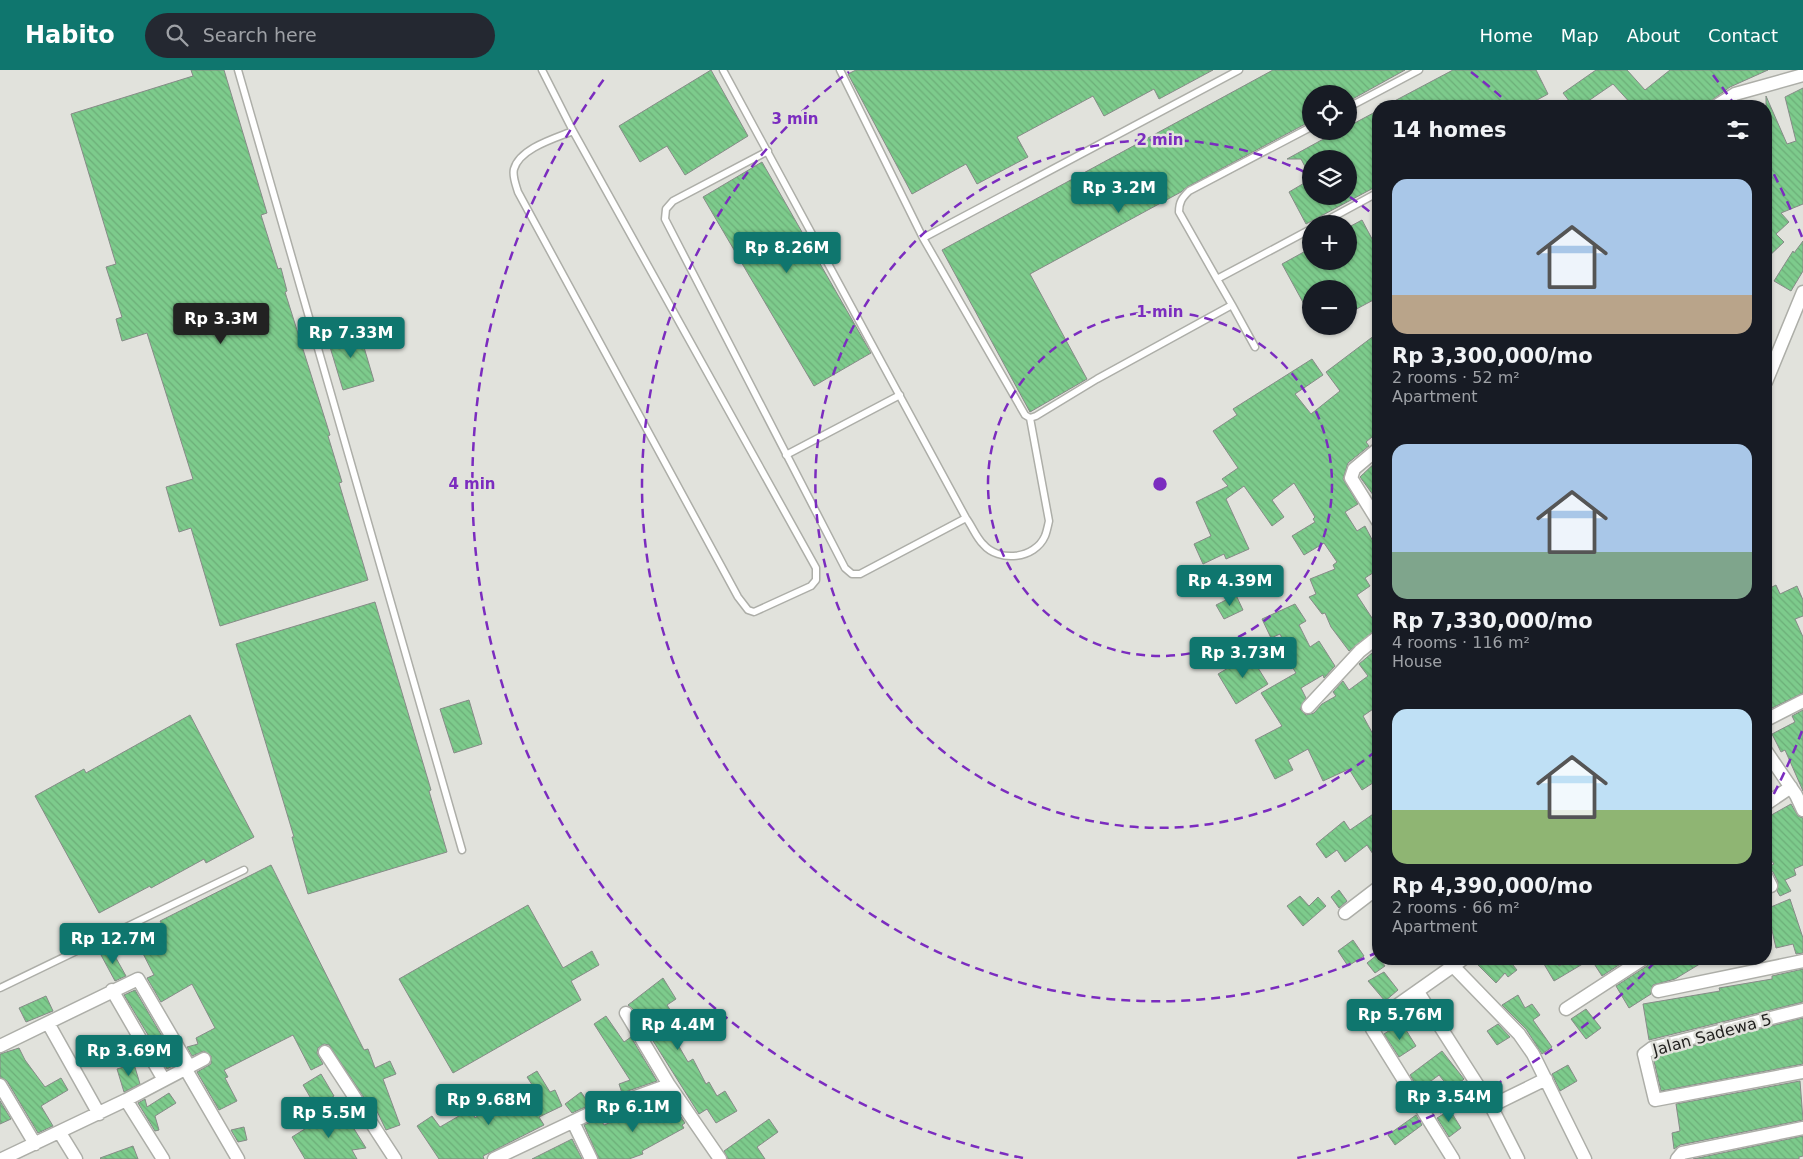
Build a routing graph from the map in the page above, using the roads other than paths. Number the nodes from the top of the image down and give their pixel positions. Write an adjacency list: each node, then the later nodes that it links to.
1 (238, 70): 36 (lane)
2 (542, 70): 10 (lane)
3 (723, 70): 12 (lane)
4 (840, 70): 16 (lane)
5 (1239, 70): 16 (lane)
6 (1419, 70): 9 (lane)
7 (1803, 75): 8 (street)
8 (1726, 100)
9 (1357, 103)
10 (573, 130): 10 (lane)
11 (1302, 132): 17 (lane)
12 (768, 151): 22 (lane); 25 (lane)
13 (1372, 196): 14 (lane)
14 (1337, 215)
15 (1302, 233): 17 (lane)
16 (923, 238): 23 (lane)
17 (1218, 279): 19 (lane)
18 (1803, 292): 21 (street)
19 (1232, 305): 20 (lane); 23 (lane)
20 (1255, 347)
21 (1772, 367)
22 (900, 396): 25 (lane); 27 (lane)
23 (1030, 418): 27 (lane)
24 (1372, 454): 26 (street)
25 (786, 455): 27 (lane)
26 (1372, 512)
27 (966, 518)
28 (1372, 642): 30 (street)
29 (1803, 701): 31 (street)
30 (1308, 707)
31 (1772, 717)
32 (1772, 760): 33 (street)
33 (1791, 787): 34 (street); 35 (street)
34 (1772, 800)
35 (1803, 810)
36 (462, 850)
37 (244, 870): 43 (lane)
38 (1372, 892): 39 (street)
39 (1345, 913)
40 (1803, 961): 45 (street)
41 (1634, 965): 47 (street)
42 (1459, 966): 46 (street); 56 (street)
43 (0, 988)
44 (112, 990): 50 (street); 54 (street); 57 (street)
45 (1658, 991)
46 (1418, 992): 61 (street); 75 (street)
47 (1566, 1009)
48 (1803, 1010): 55 (street, Jalan Sadewa 5)
49 (626, 1013): 59 (street)
50 (48, 1023): 51 (street); 62 (street)
51 (0, 1046)
52 (325, 1052): 71 (street)
53 (204, 1058): 54 (street)
54 (187, 1067): 57 (street); 70 (street)
55 (1803, 1072)
56 (1546, 1079): 61 (street); 77 (street)
57 (164, 1080): 60 (street)
58 (0, 1085): 66 (street)
59 (669, 1085): 63 (street); 74 (street)
60 (126, 1100): 62 (street); 69 (street)
61 (1491, 1106): 76 (street)
62 (99, 1114): 65 (street)
63 (572, 1122): 72 (street); 73 (street)
64 (1803, 1128): 78 (street)
65 (60, 1133): 66 (street); 68 (street)
66 (35, 1144): 67 (street)
67 (2, 1159)
68 (76, 1159)
69 (163, 1159)
70 (238, 1159)
71 (395, 1159)
72 (494, 1159)
73 (591, 1159)
74 (720, 1159)
75 (1453, 1159)
76 (1518, 1159)
77 (1585, 1159)
78 (1678, 1159)

